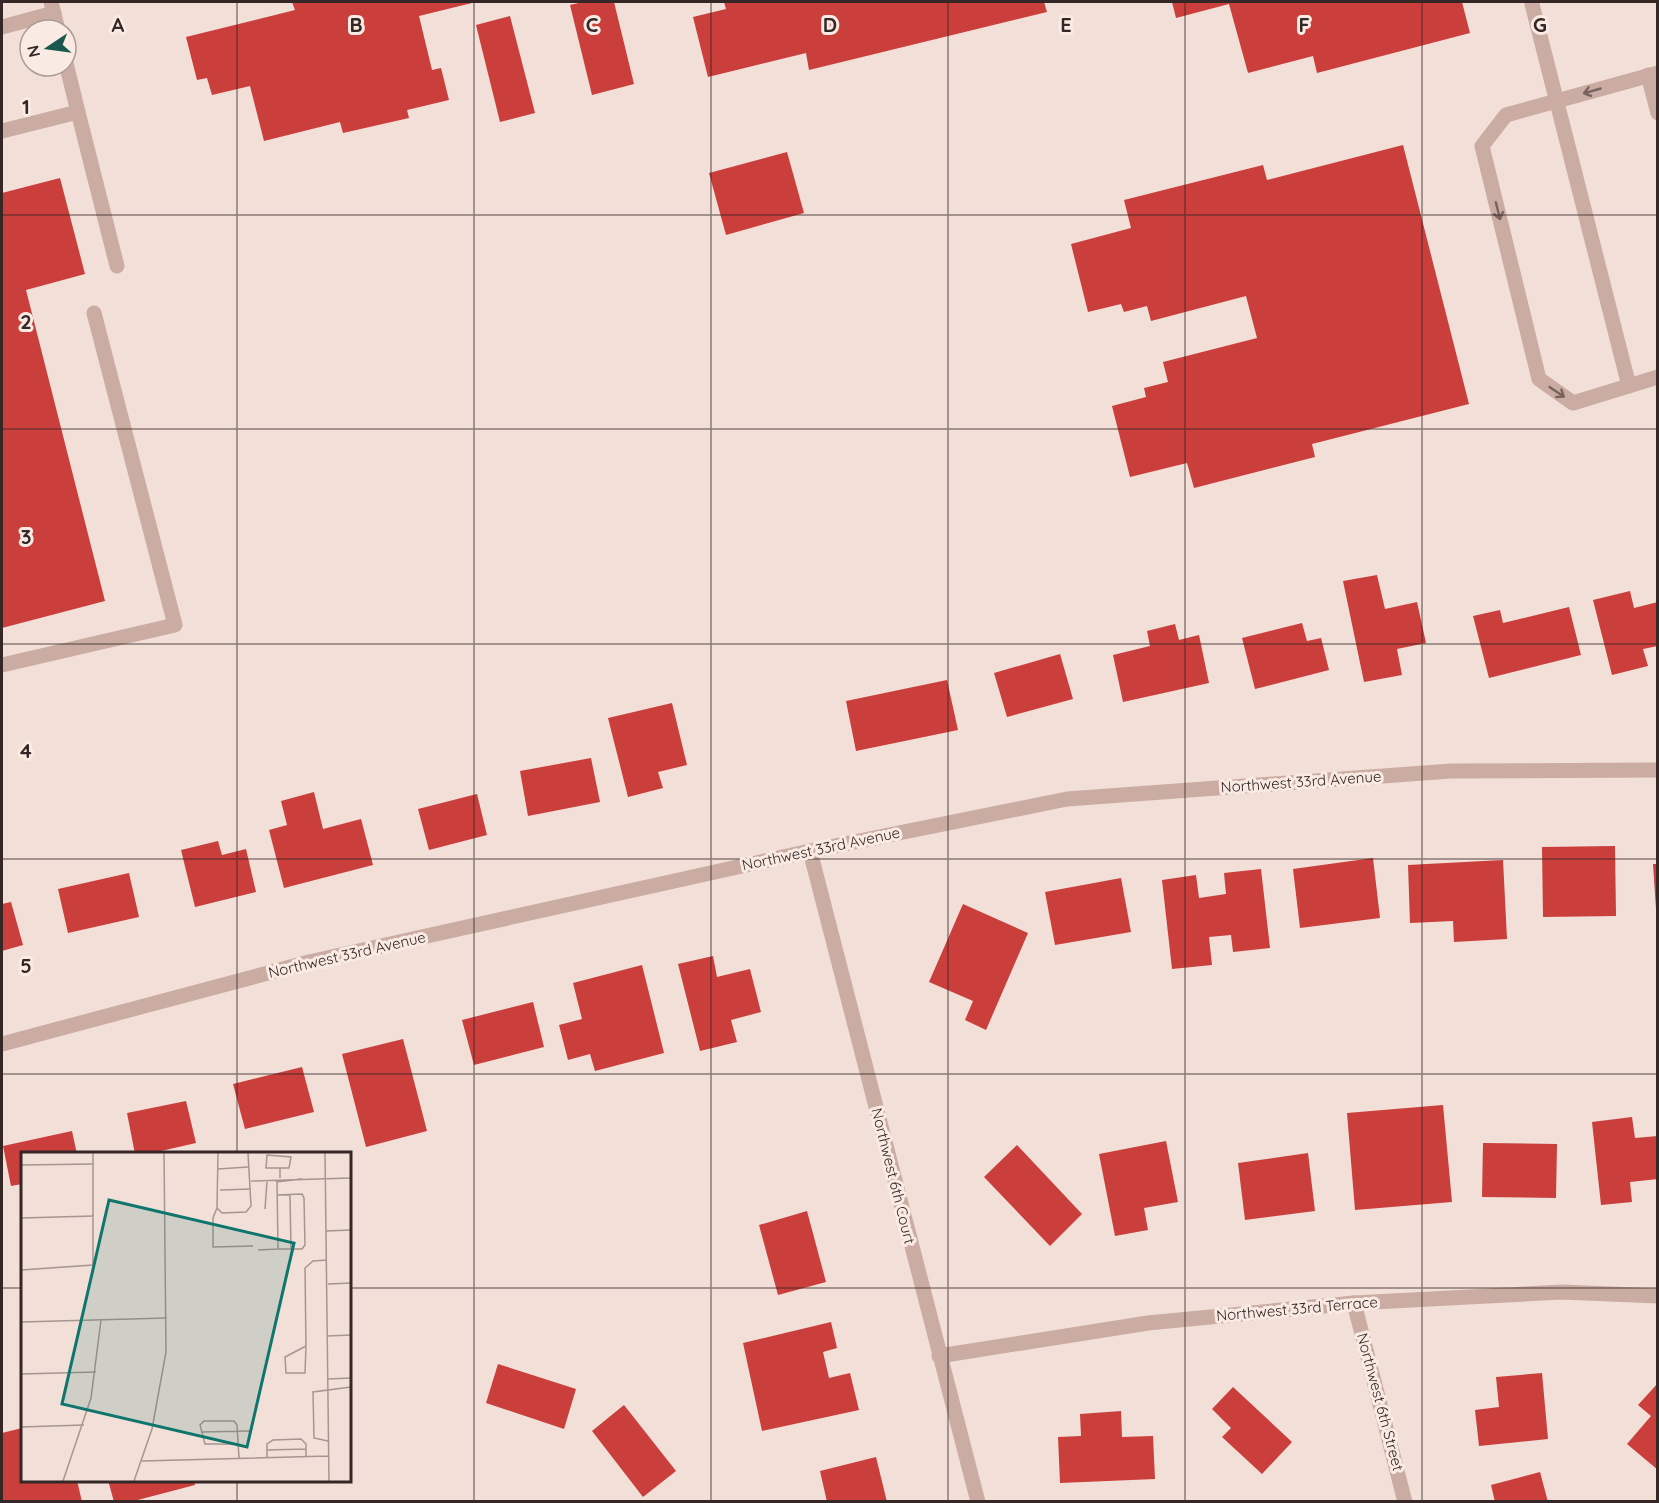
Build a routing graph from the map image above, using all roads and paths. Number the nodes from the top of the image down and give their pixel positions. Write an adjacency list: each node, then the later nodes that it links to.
1 (1532, 4): 6 (street)
2 (53, 7): 3 (street)
3 (2, 27)
4 (1653, 74): 6 (street, one-way to 6); 8 (street)
5 (70, 78): 7 (street)
6 (1557, 101): 13 (street); 13 (street, one-way to 13)
7 (78, 112): 9 (street); 10 (street)
8 (1658, 112)
9 (2, 131)
10 (117, 266)
11 (94, 313): 14 (street)
12 (1658, 377): 13 (street)
13 (1629, 386)
14 (2, 665)
15 (1658, 770): 16 (street, Northwest 33rd Avenue)
16 (810, 851): 17 (street, Northwest 33rd Avenue); 20 (street, Northwest 6th Court)
17 (2, 1044)
18 (1658, 1296): 19 (street, Northwest 33rd Terrace)
19 (1354, 1303): 20 (street, Northwest 33rd Terrace); 22 (street, Northwest 6th Street)
20 (939, 1356): 21 (street, Northwest 6th Court)
21 (978, 1502)
22 (1405, 1502)

